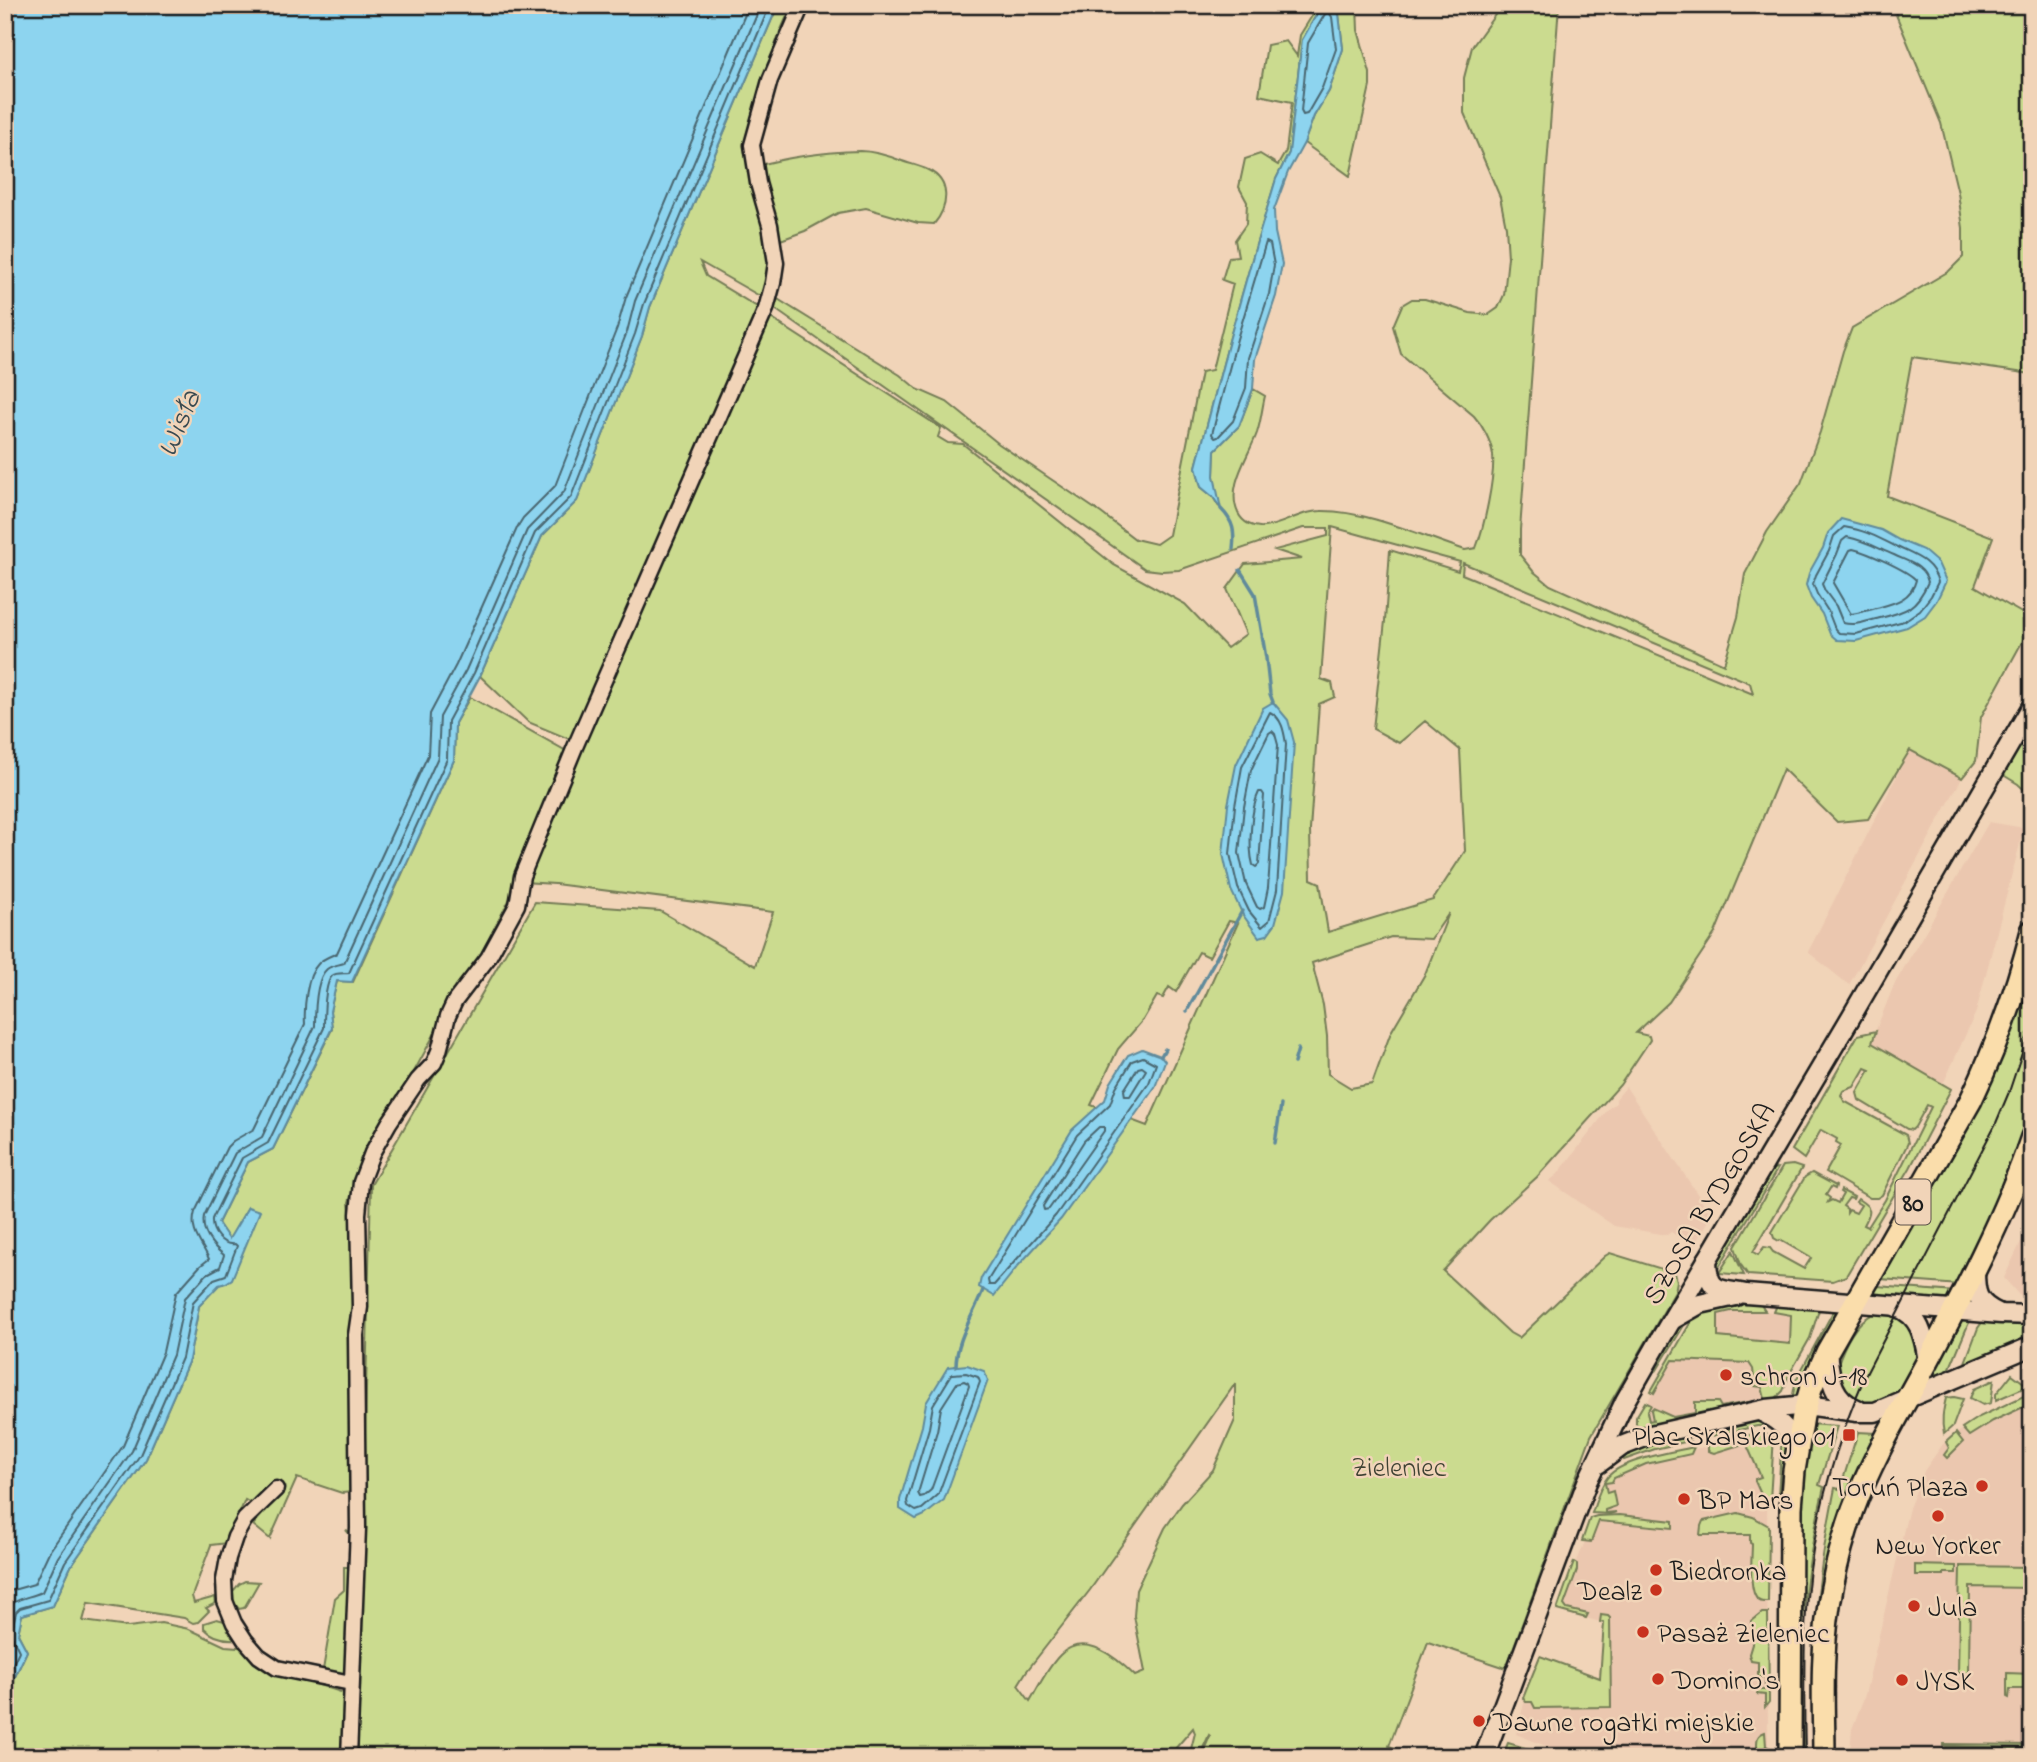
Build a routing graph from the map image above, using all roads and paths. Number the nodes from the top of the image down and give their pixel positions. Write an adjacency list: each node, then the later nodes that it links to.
1 (802, 5): 26 (street)
2 (2032, 706): 5 (street, SZOSA BYDGOSKA)
3 (2032, 931): 8 (main road, 80)
4 (2032, 1137): 6 (main road)
5 (1707, 1260): 7 (street); 13 (street, SZOSA BYDGOSKA)
6 (1975, 1270): 10 (main road); 11 (street)
7 (1746, 1294): 8 (street); 13 (street)
8 (1854, 1303): 9 (street); 15 (main road, 80)
9 (1893, 1306): 10 (street); 16 (street)
10 (1955, 1311): 11 (street); 16 (main road)
11 (2001, 1314): 12 (street)
12 (2032, 1315)
13 (1672, 1320): 18 (street, SZOSA BYDGOSKA)
14 (2032, 1346): 17 (street)
15 (1828, 1352): 19 (main road, 80); 21 (street)
16 (1928, 1361): 17 (main road)
17 (1907, 1399): 21 (street); 30 (main road)
18 (1625, 1401): 22 (street); 24 (street, SZOSA BYDGOSKA)
19 (1806, 1405): 20 (street); 21 (street); 23 (main road, 80)
20 (1760, 1411): 22 (street); 23 (street)
21 (1867, 1412)
22 (1650, 1435): 24 (street)
23 (1797, 1446): 29 (main road, 80)
24 (1593, 1469): 27 (street, SZOSA BYDGOSKA)
25 (276, 1489): 26 (street)
26 (351, 1683): 28 (street)
27 (1485, 1756)
28 (349, 1757)
29 (1790, 1757)
30 (1824, 1757)

